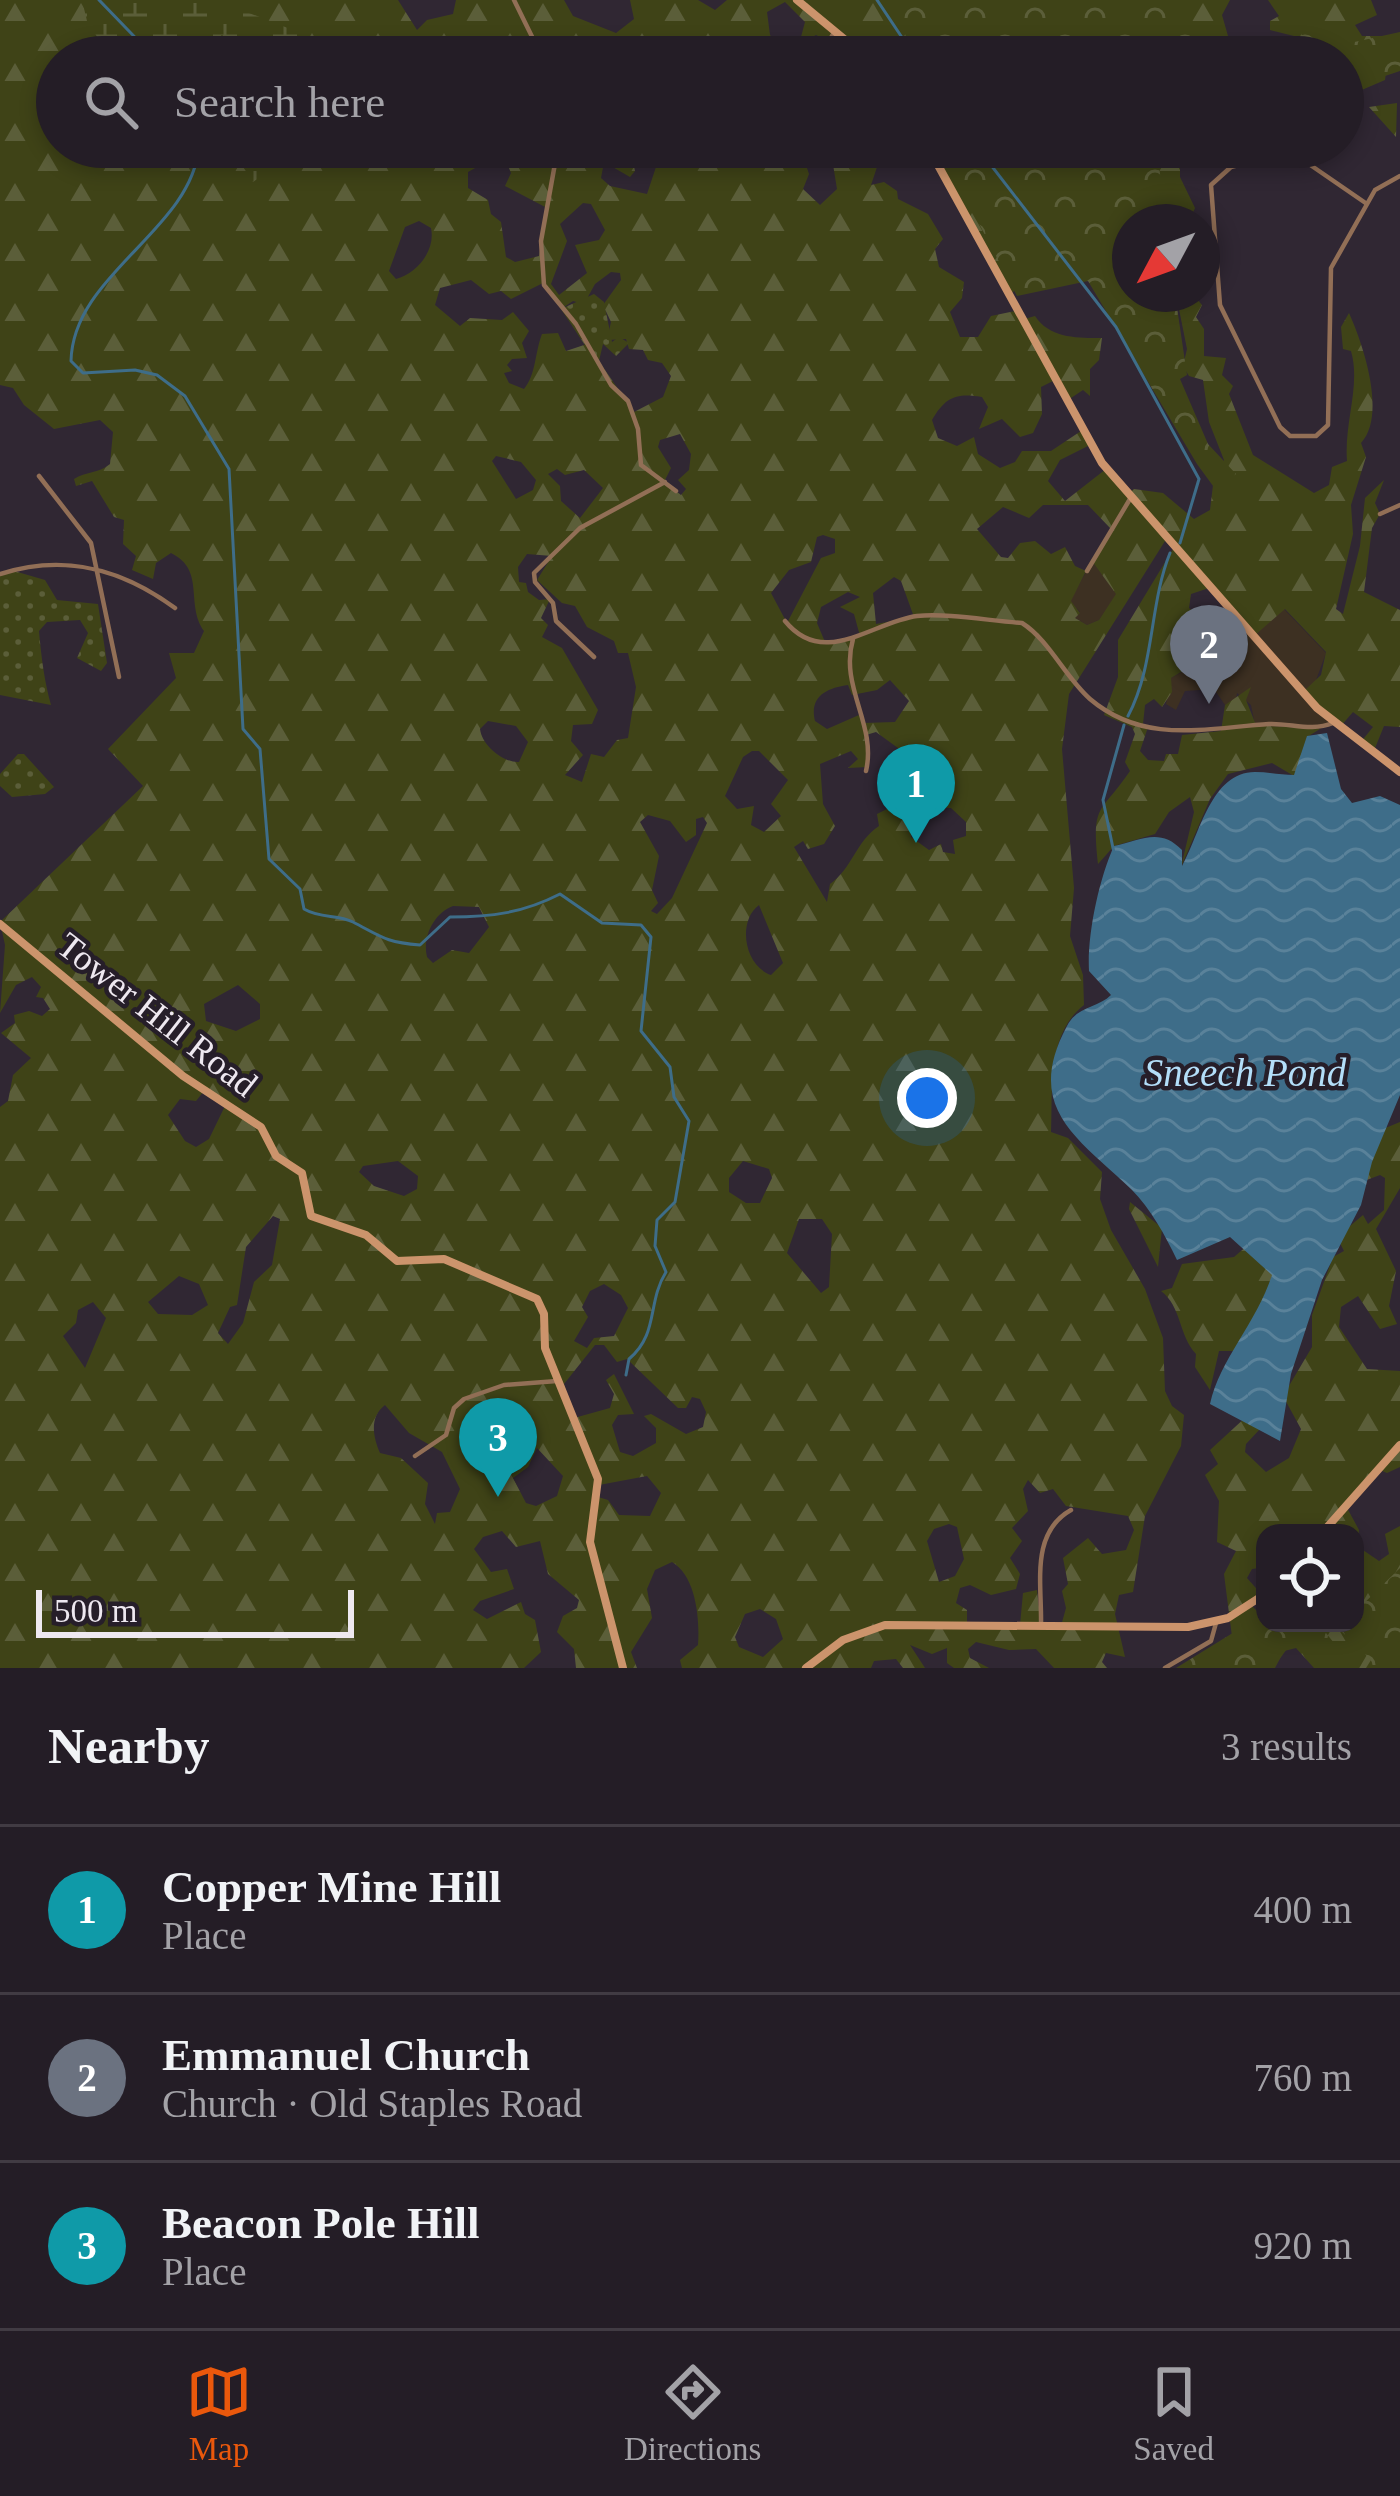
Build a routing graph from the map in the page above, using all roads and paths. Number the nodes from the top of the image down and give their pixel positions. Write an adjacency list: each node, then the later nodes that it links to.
1 (514, 0): 4 (street)
2 (797, 0): 3 (street)
3 (836, 29): 5 (street); 6 (street)
4 (532, 36)
5 (832, 36)
6 (844, 36)
7 (554, 168): 14 (street)
8 (939, 168): 16 (street)
9 (1232, 168): 12 (street)
10 (1317, 168): 12 (street)
11 (1400, 176): 12 (street)
12 (1367, 204)
13 (39, 476): 19 (street)
14 (664, 482): 15 (street); 25 (street)
15 (676, 490)
16 (1130, 499): 20 (street); 27 (street)
17 (1400, 505): 18 (street)
18 (1380, 514)
19 (98, 568): 21 (street); 22 (street); 26 (street)
20 (1087, 571)
21 (0, 574)
22 (175, 608)
23 (785, 620): 24 (street)
24 (853, 639): 27 (street); 28 (street)
25 (594, 657)
26 (119, 677)
27 (1333, 723): 29 (street)
28 (866, 771)
29 (1400, 772)
30 (0, 924): 31 (street, Tower Hill Road)
31 (557, 1381): 33 (street); 39 (street, Tower Hill Road)
32 (1400, 1445): 35 (street)
33 (415, 1456)
34 (1071, 1510): 38 (street)
35 (1330, 1524)
36 (1256, 1599): 37 (street)
37 (1216, 1623): 38 (street); 41 (street)
38 (1040, 1625): 40 (street)
39 (623, 1668)
40 (806, 1668)
41 (1165, 1668)

